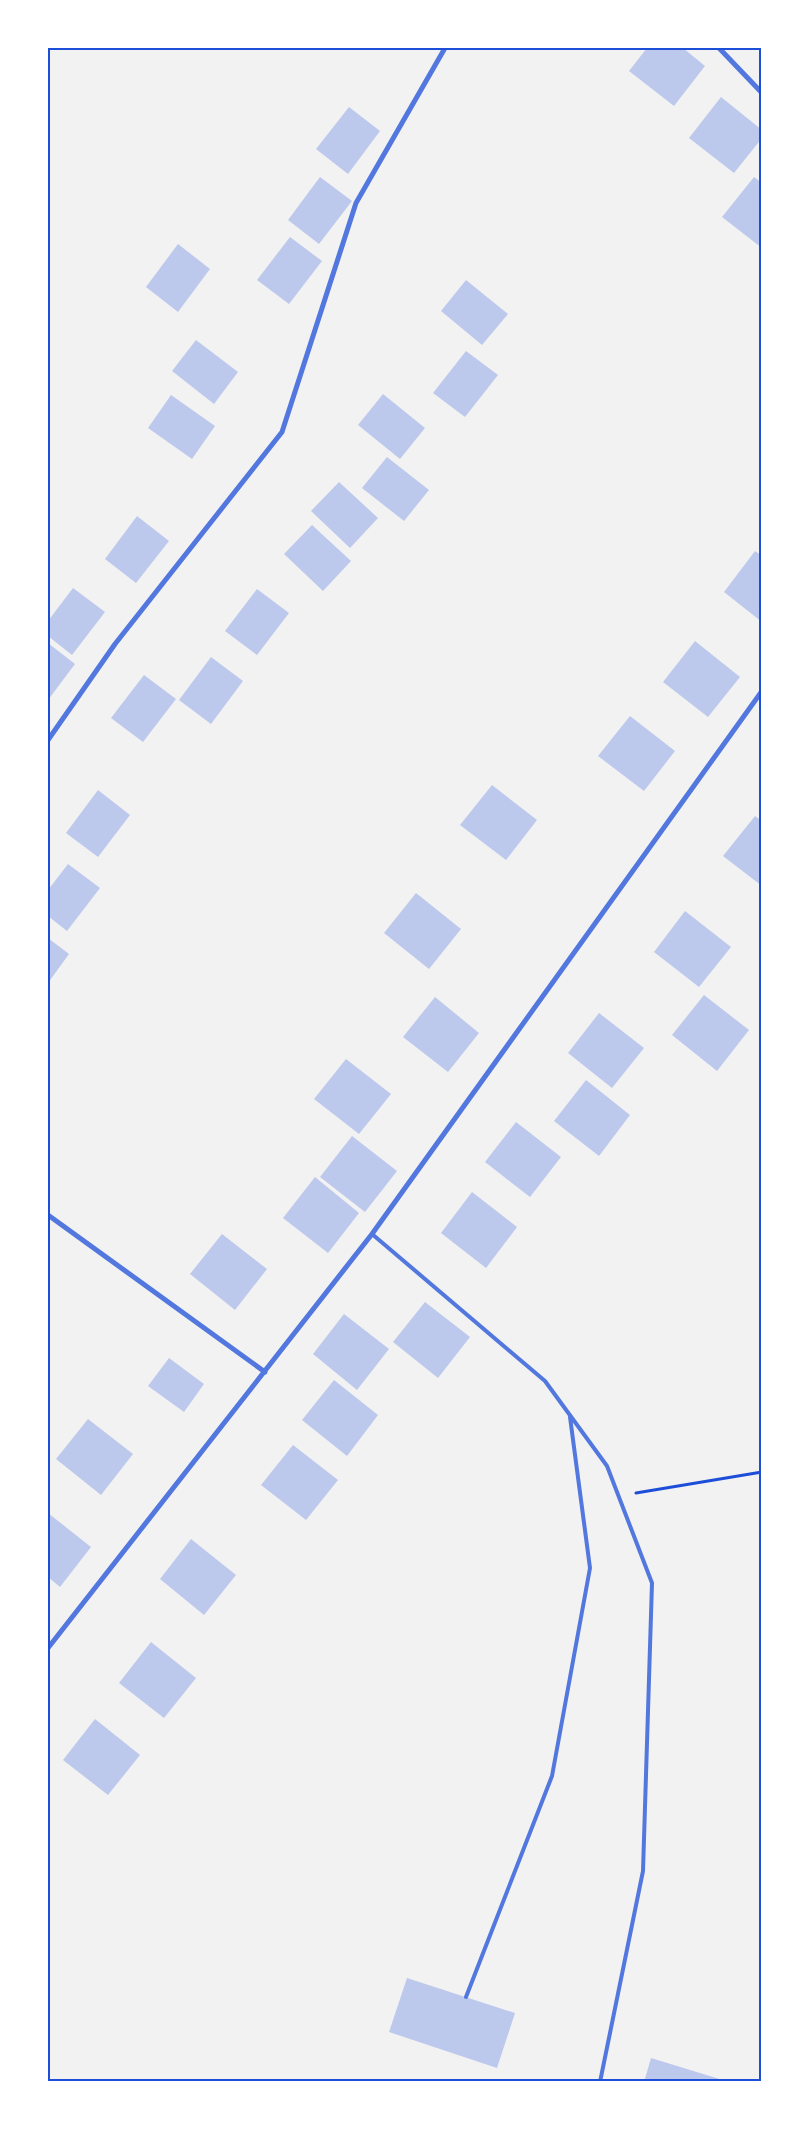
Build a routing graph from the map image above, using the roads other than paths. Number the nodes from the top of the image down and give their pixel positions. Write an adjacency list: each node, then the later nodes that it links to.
1 (445, 48): 5 (street)
2 (720, 48): 3 (street)
3 (762, 93)
4 (762, 691): 7 (street)
5 (48, 740)
6 (48, 1215): 8 (street)
7 (372, 1234): 8 (street); 9 (lane)
8 (265, 1372): 10 (street)
9 (570, 1415): 11 (lane); 12 (lane)
10 (48, 1648)
11 (466, 1997)
12 (600, 2082)

